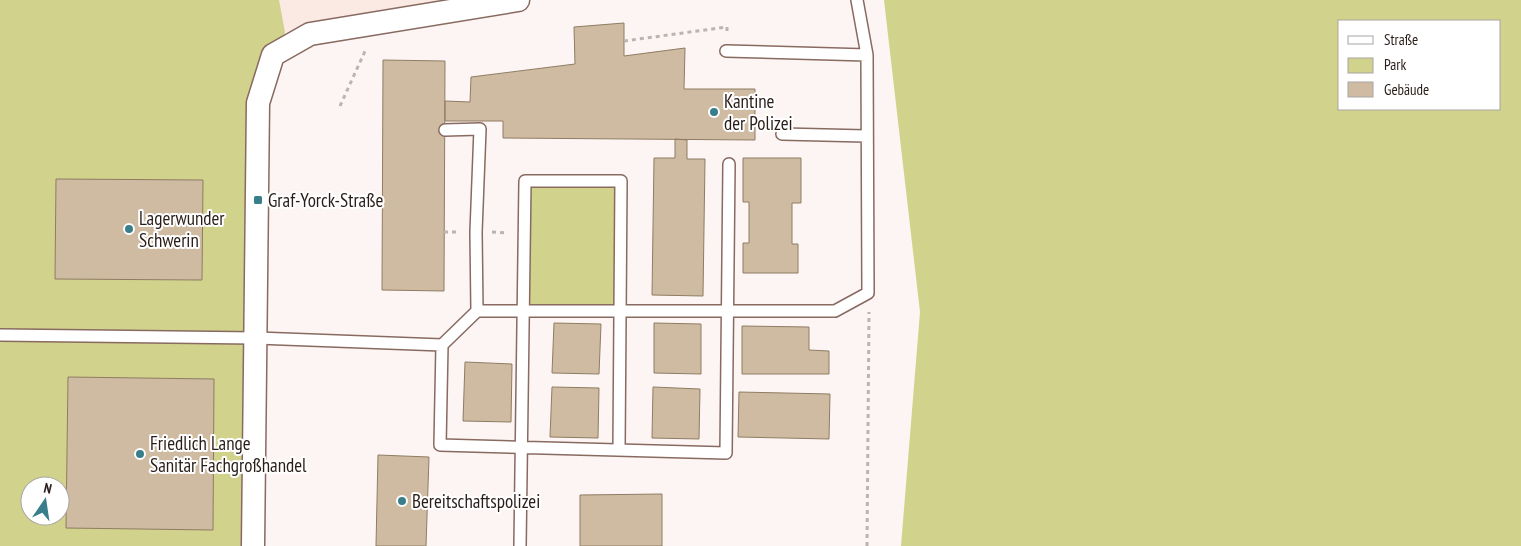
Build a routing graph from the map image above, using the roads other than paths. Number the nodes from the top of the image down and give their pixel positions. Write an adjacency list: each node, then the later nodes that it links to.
1 (518, 0): 14 (street)
2 (857, 0): 4 (lane)
3 (726, 51): 4 (lane)
4 (867, 55): 7 (lane)
5 (445, 130): 9 (lane)
6 (782, 134): 7 (lane)
7 (866, 136): 11 (lane)
8 (729, 164): 11 (lane)
9 (477, 311): 10 (lane); 15 (lane)
10 (524, 311): 12 (lane); 12 (lane); 16 (lane)
11 (727, 311): 12 (lane); 17 (lane)
12 (621, 312): 17 (lane)
13 (0, 335): 14 (lane)
14 (257, 338): 15 (lane); 18 (street)
15 (442, 345): 16 (lane)
16 (523, 447): 17 (lane); 19 (lane)
17 (619, 449)
18 (253, 546)
19 (520, 546)

